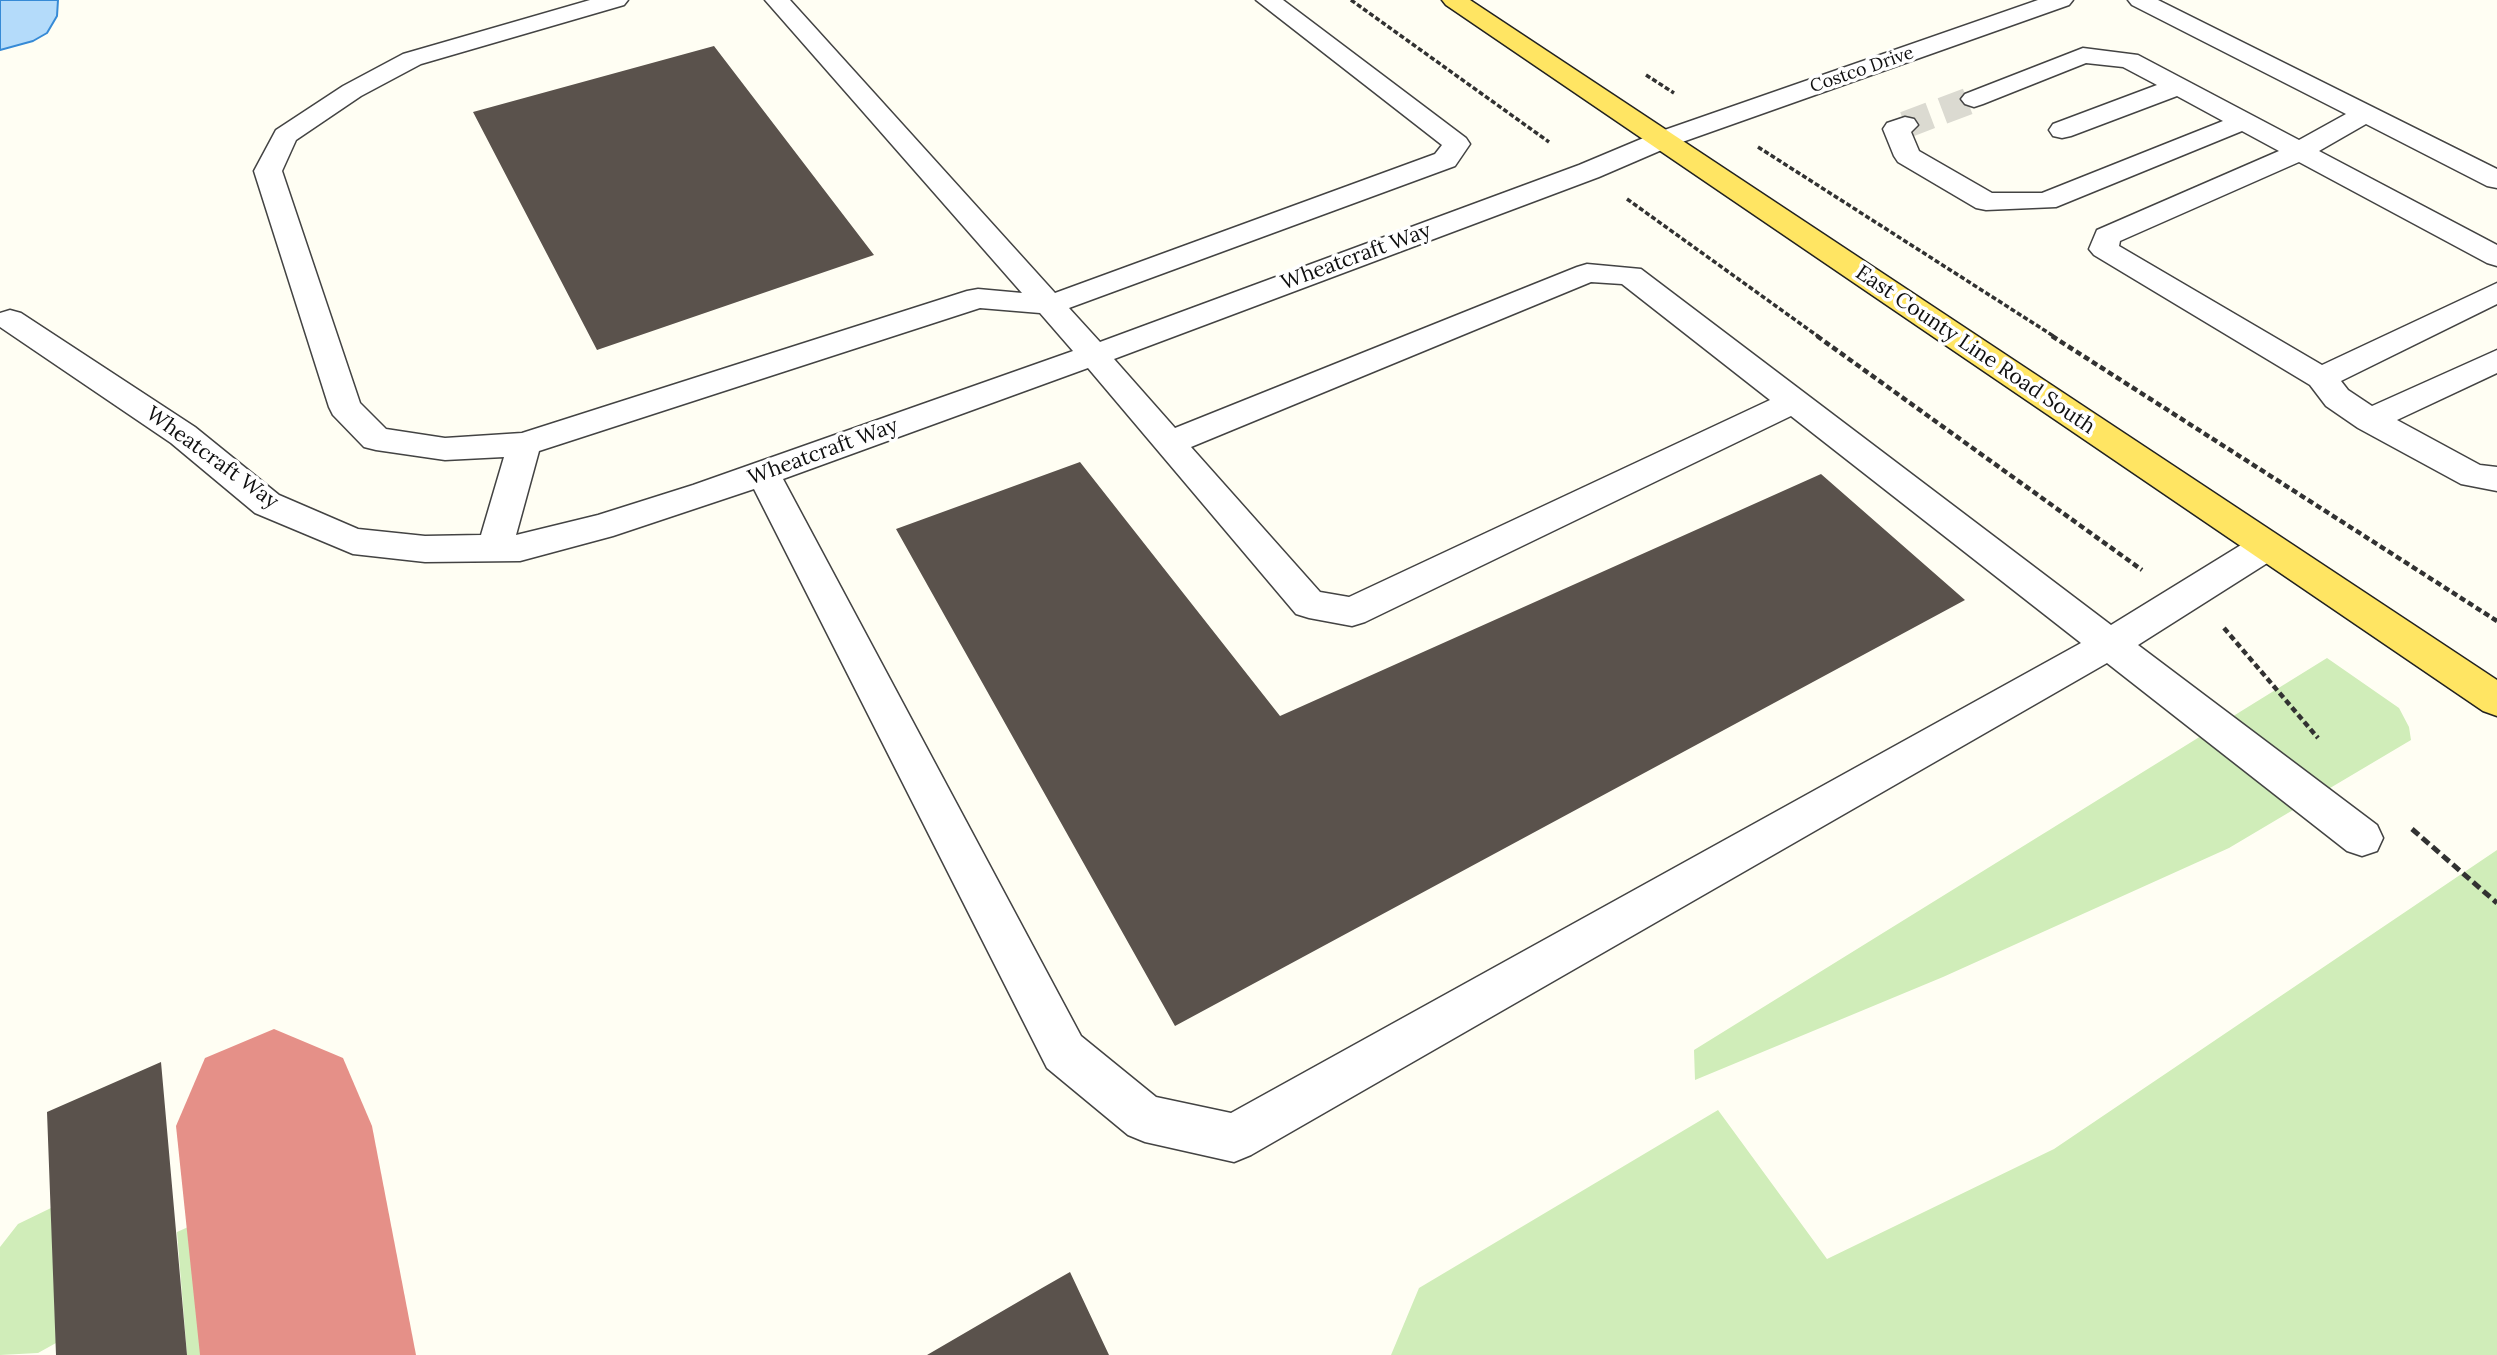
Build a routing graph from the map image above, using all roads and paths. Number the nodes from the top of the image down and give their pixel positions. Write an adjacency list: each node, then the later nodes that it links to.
1 (616, 0): 30 (lane)
2 (777, 0): 22 (lane)
3 (1268, 0): 22 (lane)
4 (1351, 0): 18 (path)
5 (1454, 0): 16 (main road, East County Line Road South)
6 (2061, 0): 12 (lane, Costco Drive)
7 (2140, 0): 11 (lane)
8 (1641, 72): 12 (path)
9 (2179, 86): 10 (lane); 13 (lane); 15 (lane)
10 (1974, 99)
11 (2365, 113): 17 (lane); 19 (lane)
12 (1717, 121): 16 (lane, Costco Drive); 36 (path)
13 (2245, 121): 14 (lane); 17 (lane)
14 (1905, 125)
15 (2062, 130)
16 (1662, 140): 18 (lane, Wheatcraft Way); 33 (main road, East County Line Road South)
17 (2301, 150): 20 (lane); 26 (lane)
18 (1589, 171): 24 (lane, Wheatcraft Way); 35 (path)
19 (2497, 180)
20 (2497, 257)
21 (2497, 292): 26 (lane)
22 (1050, 305): 24 (lane); 30 (lane)
23 (10, 320): 34 (lane, Wheatcraft Way)
24 (1094, 355): 29 (lane); 31 (lane, Wheatcraft Way)
25 (2497, 360): 28 (lane)
26 (2320, 378): 28 (lane)
27 (1794, 402): 29 (lane); 29 (lane); 37 (lane)
28 (2370, 420): 32 (lane)
29 (1169, 443)
30 (524, 444): 34 (lane)
31 (762, 474): 34 (lane, Wheatcraft Way); 37 (lane)
32 (2497, 479)
33 (2267, 546): 35 (lane); 38 (main road, East County Line Road South)
34 (495, 548)
35 (2184, 599): 37 (lane); 39 (path)
36 (2497, 621)
37 (2110, 644): 41 (lane)
38 (2497, 701)
39 (2323, 745)
40 (2407, 825): 42 (path)
41 (2362, 838)
42 (2497, 903)

